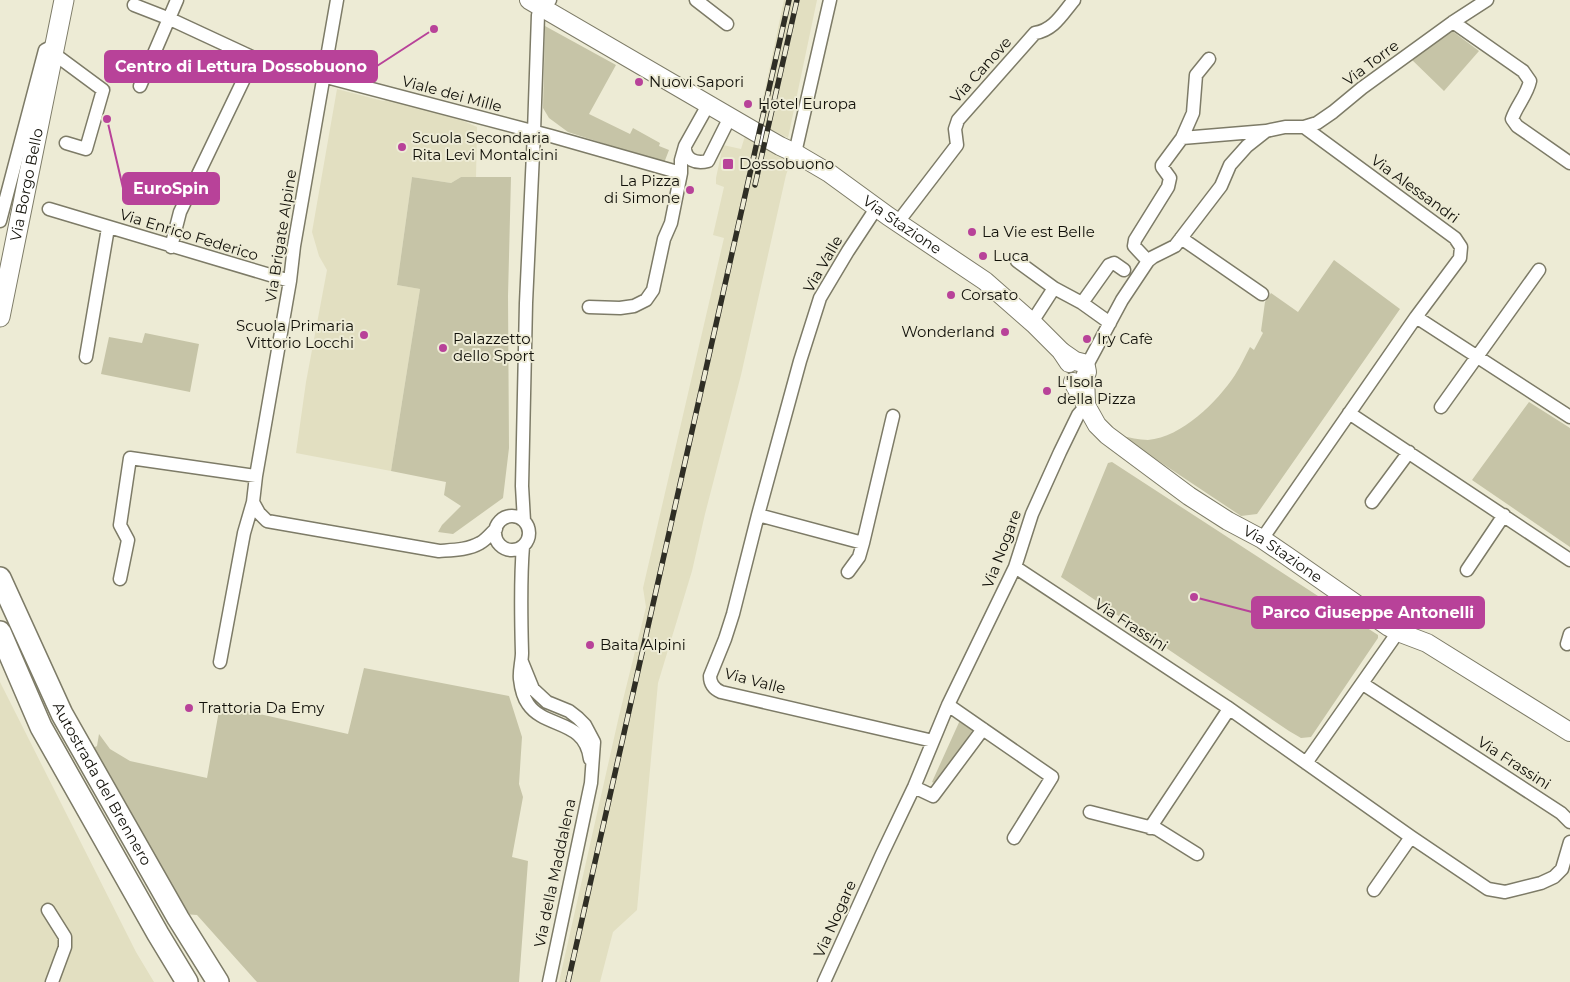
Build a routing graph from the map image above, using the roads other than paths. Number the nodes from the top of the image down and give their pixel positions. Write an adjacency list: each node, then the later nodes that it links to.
1 (64, 0): 13 (main road, Via Borgo Bello)
2 (177, 0): 10 (street)
3 (337, 0): 16 (street, Via Brigate Alpine)
4 (696, 0): 12 (street)
5 (830, 0): 26 (street)
6 (1074, 0): 32 (street, Via Canove)
7 (1487, 0): 11 (street, Via Torre)
8 (541, 3): 18 (street, Via Stazione); 22 (street, Via della Maddalena)
9 (134, 5): 10 (street, Viale dei Mille)
10 (170, 18): 14 (street, Viale dei Mille); 17 (street)
11 (1453, 22): 20 (street, Via Torre); 27 (street)
12 (727, 24)
13 (54, 49): 24 (street, Via Borgo Bello); 31 (street, Via Borgo Bello); 45 (main road, Via Borgo Bello)
14 (254, 58): 16 (street, Viale dei Mille); 35 (street)
15 (1209, 58): 23 (street)
16 (324, 77): 22 (street, Viale dei Mille); 40 (street, Via Brigate Alpine)
17 (140, 86)
18 (708, 105): 19 (street, Via Stazione); 25 (street)
19 (730, 117): 25 (street); 26 (street, Via Stazione)
20 (1304, 127): 21 (street, Via Torre); 46 (street, Via Alessandri)
21 (1266, 131): 23 (street, Via Torre); 34 (street, Via Torre)
22 (534, 132): 28 (street, Viale dei Mille); 59 (street, Via della Maddalena)
23 (1182, 138): 37 (street)
24 (66, 143)
25 (685, 146): 28 (street)
26 (795, 153): 29 (street, Via Stazione)
27 (1570, 162)
28 (681, 173): 44 (street)
29 (877, 207): 32 (street, Via Stazione); 62 (street, Via Valle)
30 (49, 209): 33 (street, Via Enrico Federico)
31 (0, 221)
32 (898, 222): 47 (street, Via Stazione)
33 (108, 228): 35 (street, Via Enrico Federico); 49 (street, Via Enrico Federico)
34 (1181, 238): 37 (street, Via Torre); 42 (street)
35 (171, 247): 40 (street, Via Enrico Federico)
36 (1017, 260): 41 (street)
37 (1148, 261): 48 (street, Via Torre)
38 (1124, 270): 43 (street)
39 (1539, 270): 50 (street)
40 (290, 282): 58 (street, Via Brigate Alpine)
41 (1054, 288): 43 (street); 47 (street)
42 (1262, 294)
43 (1082, 303): 48 (street)
44 (589, 306)
45 (0, 317)
46 (1416, 317): 50 (street); 54 (street, Via Alessandri)
47 (1032, 322): 51 (street, Via Stazione)
48 (1110, 324): 51 (street, Via Torre)
49 (86, 356)
50 (1477, 356): 53 (street); 56 (street)
51 (1075, 367): 52 (street, Via Stazione)
52 (1086, 406): 67 (street, Via Stazione); 73 (street, Via Nogare)
53 (1441, 407)
54 (1349, 413): 57 (street); 67 (street, Via Alessandri)
55 (893, 416): 69 (street)
56 (1570, 417)
57 (1409, 452): 61 (street); 63 (street)
58 (256, 476): 60 (street, Via Brigate Alpine); 78 (street)
59 (522, 491): 64 (street, Via della Maddalena); 65 (street, Via della Maddalena)
60 (254, 502): 68 (street); 81 (street, Via Brigate Alpine)
61 (1372, 502)
62 (758, 515): 69 (street); 87 (street, Via Valle)
63 (1504, 515): 72 (street); 74 (street)
64 (508, 517): 65 (street); 66 (street, Via della Maddalena)
65 (524, 521): 70 (street, Via della Maddalena)
66 (496, 529): 68 (street); 71 (street, Via della Maddalena)
67 (1262, 539): 80 (street, Via Stazione)
68 (481, 543): 71 (street)
69 (863, 543): 75 (street)
70 (523, 546): 71 (street); 76 (street, Via della Maddalena)
71 (503, 547): 76 (street, Via della Maddalena)
72 (1570, 560)
73 (1015, 567): 83 (street, Via Nogare); 84 (street, Via Frassini)
74 (1466, 570)
75 (848, 572)
76 (520, 577): 102 (street, Via della Maddalena)
77 (0, 578): 101 (highway, Autostrada del Brennero)
78 (120, 579)
79 (0, 632): 100 (highway, Autostrada del Brennero)
80 (1398, 632): 82 (street); 86 (street, Via Stazione)
81 (220, 662)
82 (1363, 684): 88 (street); 91 (street, Via Frassini)
83 (948, 705): 85 (street); 87 (street, Via Nogare)
84 (1229, 709): 88 (street, Via Frassini); 92 (street)
85 (983, 729): 89 (street); 94 (street)
86 (1570, 732)
87 (933, 741): 89 (street, Via Nogare)
88 (1306, 763): 93 (street, Via Frassini)
89 (914, 787): 103 (street, Via Nogare)
90 (1090, 812): 92 (street)
91 (1570, 822)
92 (1150, 828): 96 (street)
93 (1411, 837): 95 (street, Via Frassini); 97 (street)
94 (1014, 838)
95 (1570, 842)
96 (1197, 854)
97 (1374, 890)
98 (48, 910): 99 (street)
99 (52, 982)
100 (188, 982)
101 (218, 982)
102 (549, 982)
103 (824, 982)

